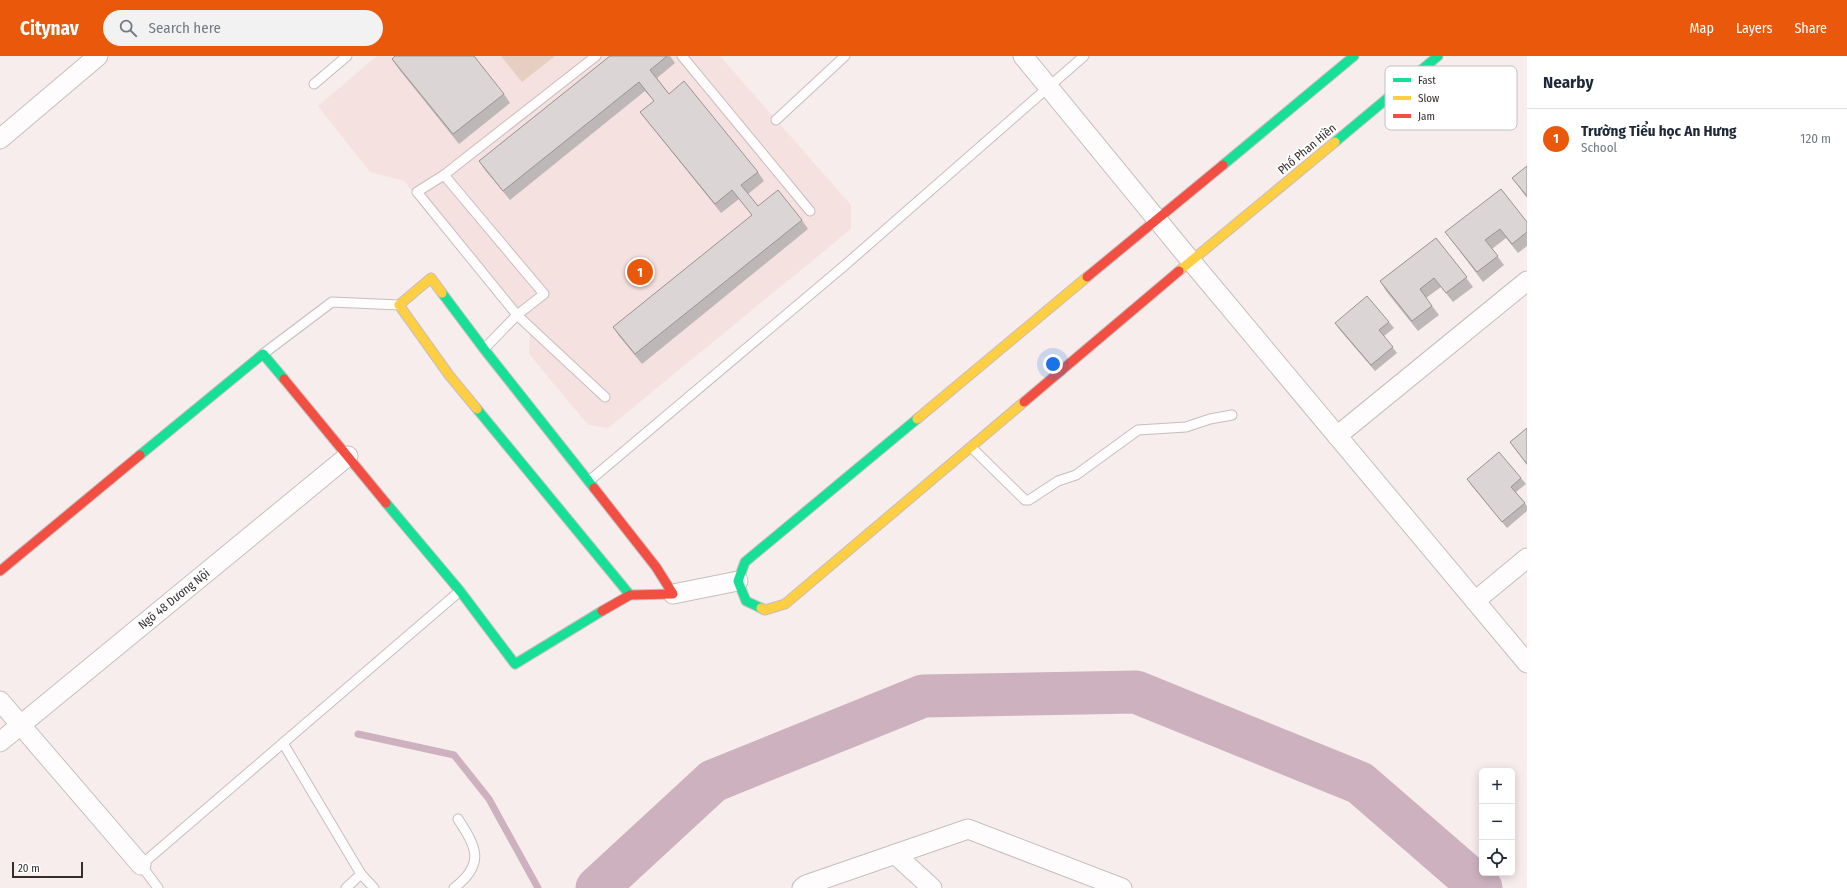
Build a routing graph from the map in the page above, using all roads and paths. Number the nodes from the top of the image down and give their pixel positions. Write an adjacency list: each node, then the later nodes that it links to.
1 (98, 56): 15 (street)
2 (347, 56): 11 (lane)
3 (596, 56): 16 (lane)
4 (682, 56): 17 (lane)
5 (845, 56): 14 (lane)
6 (1023, 56): 12 (street)
7 (1084, 56): 12 (lane)
8 (1354, 56): 18 (street)
9 (1438, 56): 10 (street, Phố Phan Hiền)
10 (1426, 66)
11 (314, 84)
12 (1048, 87): 18 (street); 30 (lane)
13 (1385, 100): 19 (street, Phố Phan Hiền)
14 (776, 120)
15 (0, 139)
16 (444, 175): 22 (lane); 22 (lane)
17 (810, 211)
18 (1156, 219): 19 (street); 33 (street)
19 (1191, 261): 27 (street); 28 (street, Phố Phan Hiền)
20 (1527, 281): 27 (street)
21 (399, 306): 23 (street); 24 (lane); 36 (street)
22 (517, 315): 23 (lane); 25 (lane)
23 (484, 350): 30 (street)
24 (263, 354): 29 (street); 32 (street)
25 (605, 397)
26 (1232, 416): 28 (lane)
27 (1337, 436): 37 (street)
28 (970, 447): 33 (street, Phố Phan Hiền)
29 (348, 456): 34 (street); 40 (street, Ngõ 48 Dương Nội)
30 (588, 482): 35 (street)
31 (1527, 558): 37 (street)
32 (0, 571)
33 (738, 581): 35 (street)
34 (460, 591): 36 (street); 42 (lane)
35 (673, 594): 36 (street)
36 (630, 595)
37 (1475, 600): 38 (street)
38 (1527, 663)
39 (0, 701): 40 (street)
40 (21, 725): 41 (street, Ngõ 48 Dương Nội); 45 (street)
41 (0, 742)
42 (283, 743): 45 (lane); 46 (lane)
43 (458, 819): 51 (lane)
44 (895, 854): 47 (street); 52 (street); 53 (street)
45 (140, 865): 48 (lane)
46 (361, 874): 49 (lane); 50 (lane)
47 (926, 887)
48 (158, 888)
49 (346, 888)
50 (374, 888)
51 (454, 888)
52 (802, 888)
53 (1122, 888)

